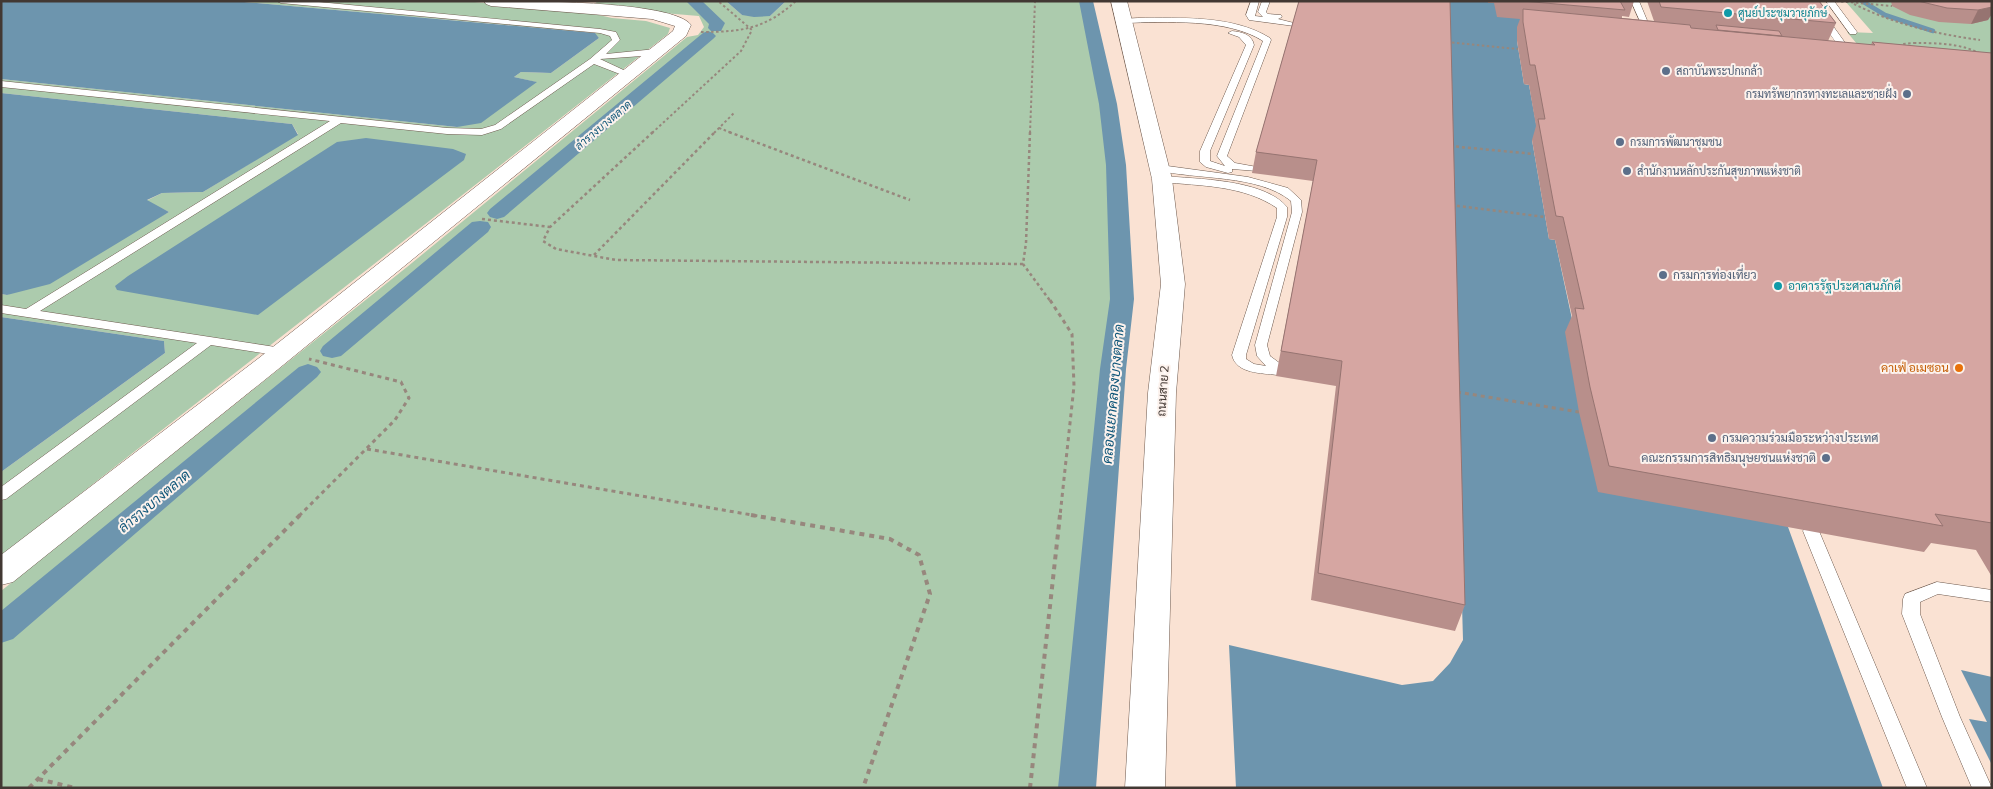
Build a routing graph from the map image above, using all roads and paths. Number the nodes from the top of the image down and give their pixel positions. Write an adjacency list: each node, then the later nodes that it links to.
1 (281, 1): 29 (lane)
2 (491, 1): 18 (street)
3 (718, 1): 15 (path)
4 (796, 1): 15 (path)
5 (1036, 1): 50 (path)
6 (1255, 1): 7 (lane)
7 (1266, 1)
8 (1635, 1): 17 (lane)
9 (1811, 1): 23 (lane)
10 (1830, 1): 19 (lane)
11 (1836, 1): 13 (path, bridge)
12 (1848, 1): 21 (path)
13 (1892, 6)
14 (1122, 11): 16 (lane); 20 (lane); 41 (street, ถนนสาย 2)
15 (752, 30): 18 (path); 48 (path)
16 (1252, 31): 20 (lane); 20 (lane)
17 (1669, 31)
18 (680, 32): 25 (street)
19 (1853, 32)
20 (1242, 36)
21 (1980, 40)
22 (1446, 42): 24 (path)
23 (1815, 45)
24 (1518, 49)
25 (656, 52): 29 (lane); 34 (street)
26 (1964, 52): 27 (path)
27 (1984, 54): 28 (path); 31 (path); 33 (path)
28 (1992, 55)
29 (595, 59): 34 (lane); 37 (lane)
30 (1910, 59): 31 (path)
31 (1917, 59): 33 (path)
32 (1960, 63): 33 (path)
33 (1990, 65)
34 (628, 74): 46 (street)
35 (1, 84): 37 (lane)
36 (734, 114): 38 (path)
37 (339, 120): 52 (lane)
38 (720, 128): 44 (path); 49 (path)
39 (1447, 146): 40 (path)
40 (1534, 154)
41 (1161, 174): 42 (lane); 43 (lane); 68 (street, ถนนสาย 2)
42 (1284, 190): 43 (lane); 55 (lane)
43 (1272, 198): 55 (lane)
44 (910, 200)
45 (1448, 205): 47 (path)
46 (452, 216): 48 (path); 54 (street)
47 (1545, 217)
48 (550, 228): 49 (path)
49 (593, 256): 50 (path)
50 (1023, 264): 67 (path)
51 (1, 309): 52 (lane)
52 (28, 313): 53 (lane)
53 (208, 340): 54 (lane); 59 (lane)
54 (282, 352): 58 (path); 61 (street)
55 (1278, 369)
56 (1451, 391): 57 (path)
57 (1579, 412)
58 (367, 449): 63 (path); 66 (path)
59 (1, 495)
60 (1812, 531): 69 (lane)
61 (1, 573)
62 (1992, 596): 70 (lane)
63 (38, 778): 64 (path); 65 (path)
64 (29, 788)
65 (75, 788)
66 (863, 788)
67 (1030, 788)
68 (1145, 788)
69 (1917, 788)
70 (1982, 788)

